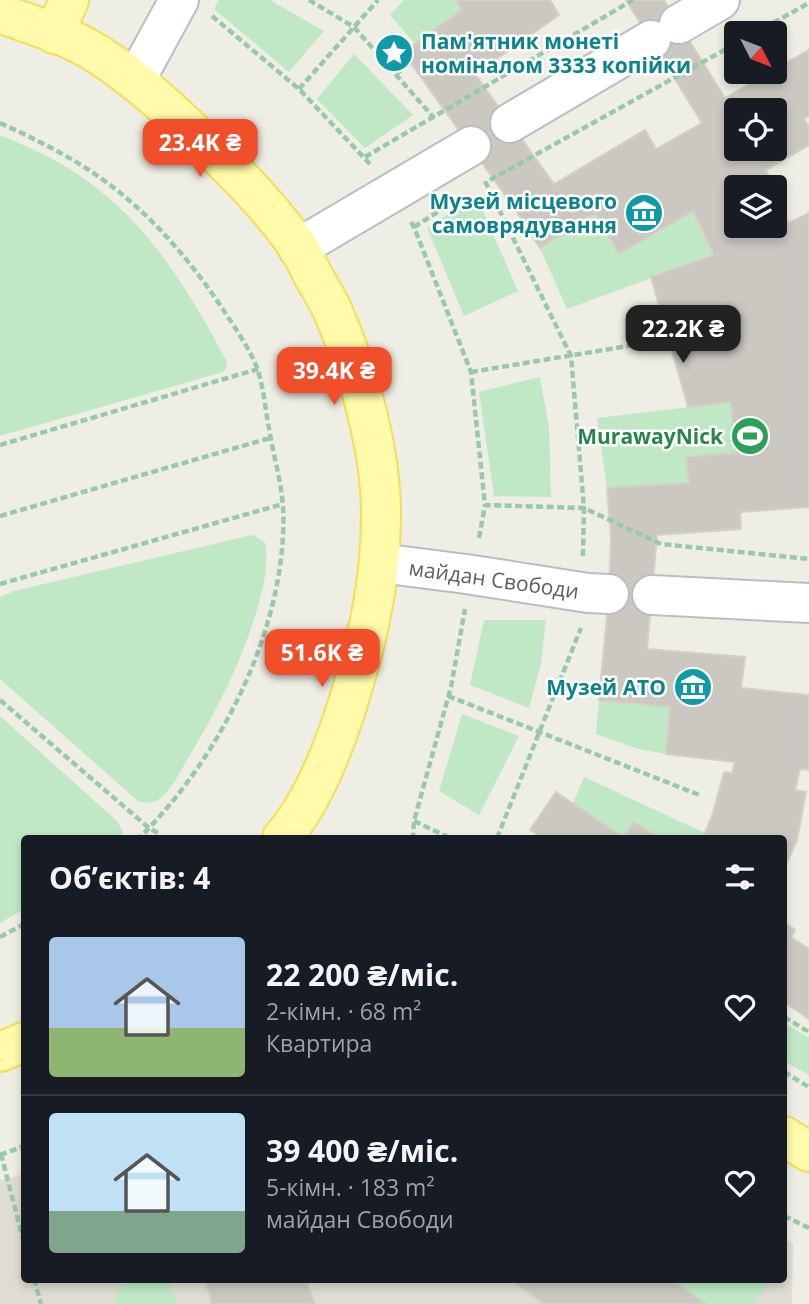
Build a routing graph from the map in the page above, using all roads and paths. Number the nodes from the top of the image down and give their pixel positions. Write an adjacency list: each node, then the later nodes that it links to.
1 (309, 0): 10 (path)
2 (378, 0): 10 (path)
3 (633, 0): 16 (path)
4 (720, 0): 18 (lane)
5 (809, 3): 9 (path)
6 (191, 4): 14 (lane); 15 (path)
7 (0, 13): 8 (main road, майдан Свободи)
8 (62, 17): 14 (main road, майдан Свободи)
9 (777, 21)
10 (354, 27): 13 (path); 15 (path)
11 (724, 50): 22 (path)
12 (411, 62): 13 (path)
13 (396, 74): 16 (path)
14 (135, 81): 25 (main road, майдан Свободи)
15 (299, 89): 20 (path)
16 (433, 116): 20 (path)
17 (0, 123): 28 (path)
18 (510, 123)
19 (471, 146): 25 (lane)
20 (365, 156): 21 (path)
21 (370, 164)
22 (485, 183): 23 (path); 27 (path)
23 (474, 190)
24 (462, 197): 29 (path)
25 (298, 248): 37 (main road, майдан Свободи)
26 (670, 340): 27 (path)
27 (571, 356): 29 (path); 34 (path)
28 (258, 369): 30 (path); 31 (path)
29 (471, 372): 33 (path)
30 (270, 438): 32 (path); 35 (path)
31 (0, 445)
32 (283, 505): 39 (path); 48 (path)
33 (485, 505): 34 (path); 38 (path)
34 (584, 509): 36 (path); 40 (path)
35 (0, 516)
36 (809, 559)
37 (380, 564): 38 (lane, майдан Свободи); 50 (main road, майдан Свободи)
38 (472, 575): 40 (lane, майдан Свободи); 43 (path)
39 (0, 584)
40 (596, 593): 45 (path)
41 (652, 595): 42 (lane)
42 (809, 603)
43 (448, 696): 45 (path); 47 (path)
44 (0, 700): 48 (path)
45 (540, 732): 46 (path); 54 (path)
46 (702, 796)
47 (414, 821): 52 (path); 53 (path)
48 (149, 828): 49 (path); 51 (path)
49 (160, 834)
50 (297, 834)
51 (142, 835)
52 (413, 835)
53 (444, 835)
54 (498, 835)
55 (21, 926): 56 (path)
56 (0, 937)
57 (787, 1019): 58 (path)
58 (809, 1032)
59 (21, 1043): 60 (main road)
60 (0, 1052)
61 (787, 1074): 62 (path)
62 (809, 1087)
63 (787, 1138): 65 (main road)
64 (21, 1147): 66 (path)
65 (809, 1152)
66 (1, 1154): 69 (path)
67 (787, 1217): 68 (path)
68 (809, 1228)
69 (21, 1231)
70 (35, 1283): 71 (path)
71 (41, 1304)

